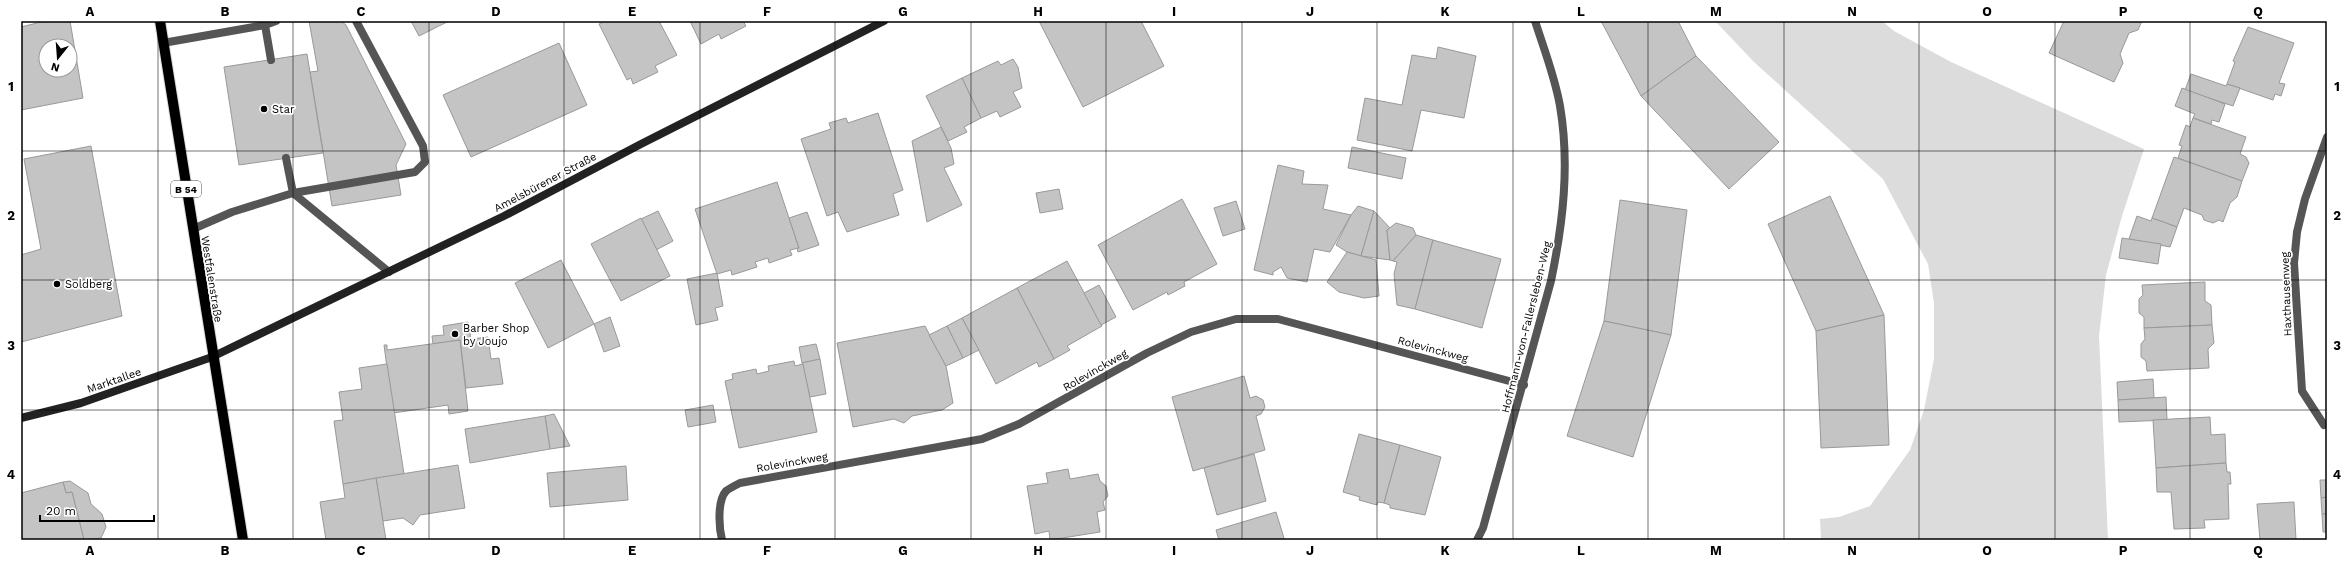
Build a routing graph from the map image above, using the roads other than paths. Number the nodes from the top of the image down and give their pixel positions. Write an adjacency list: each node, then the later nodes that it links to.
1 (160, 21): 7 (main road, Westfalenstraße / B 54)
2 (276, 21): 6 (street)
3 (356, 21): 11 (street)
4 (884, 21): 13 (street, Amelsbürener Straße)
5 (1536, 21): 15 (street, Hoffmann-von-Fallersleben-Weg)
6 (265, 25): 7 (street); 8 (street)
7 (163, 43): 12 (main road, Westfalenstraße / B 54)
8 (271, 60)
9 (2327, 137): 17 (street, Haxthausenweg)
10 (286, 158): 11 (street)
11 (293, 193): 12 (street); 13 (street)
12 (192, 229): 14 (main road, Westfalenstraße / B 54)
13 (388, 272): 14 (street, Amelsbürener Straße)
14 (212, 357): 16 (street, Marktallee); 18 (main road, Westfalenstraße / B 54)
15 (1524, 385): 19 (street, Rolevinckweg); 20 (street, Hoffmann-von-Fallersleben-Weg)
16 (21, 418)
17 (2324, 425)
18 (243, 540)
19 (722, 540)
20 (1477, 540)

